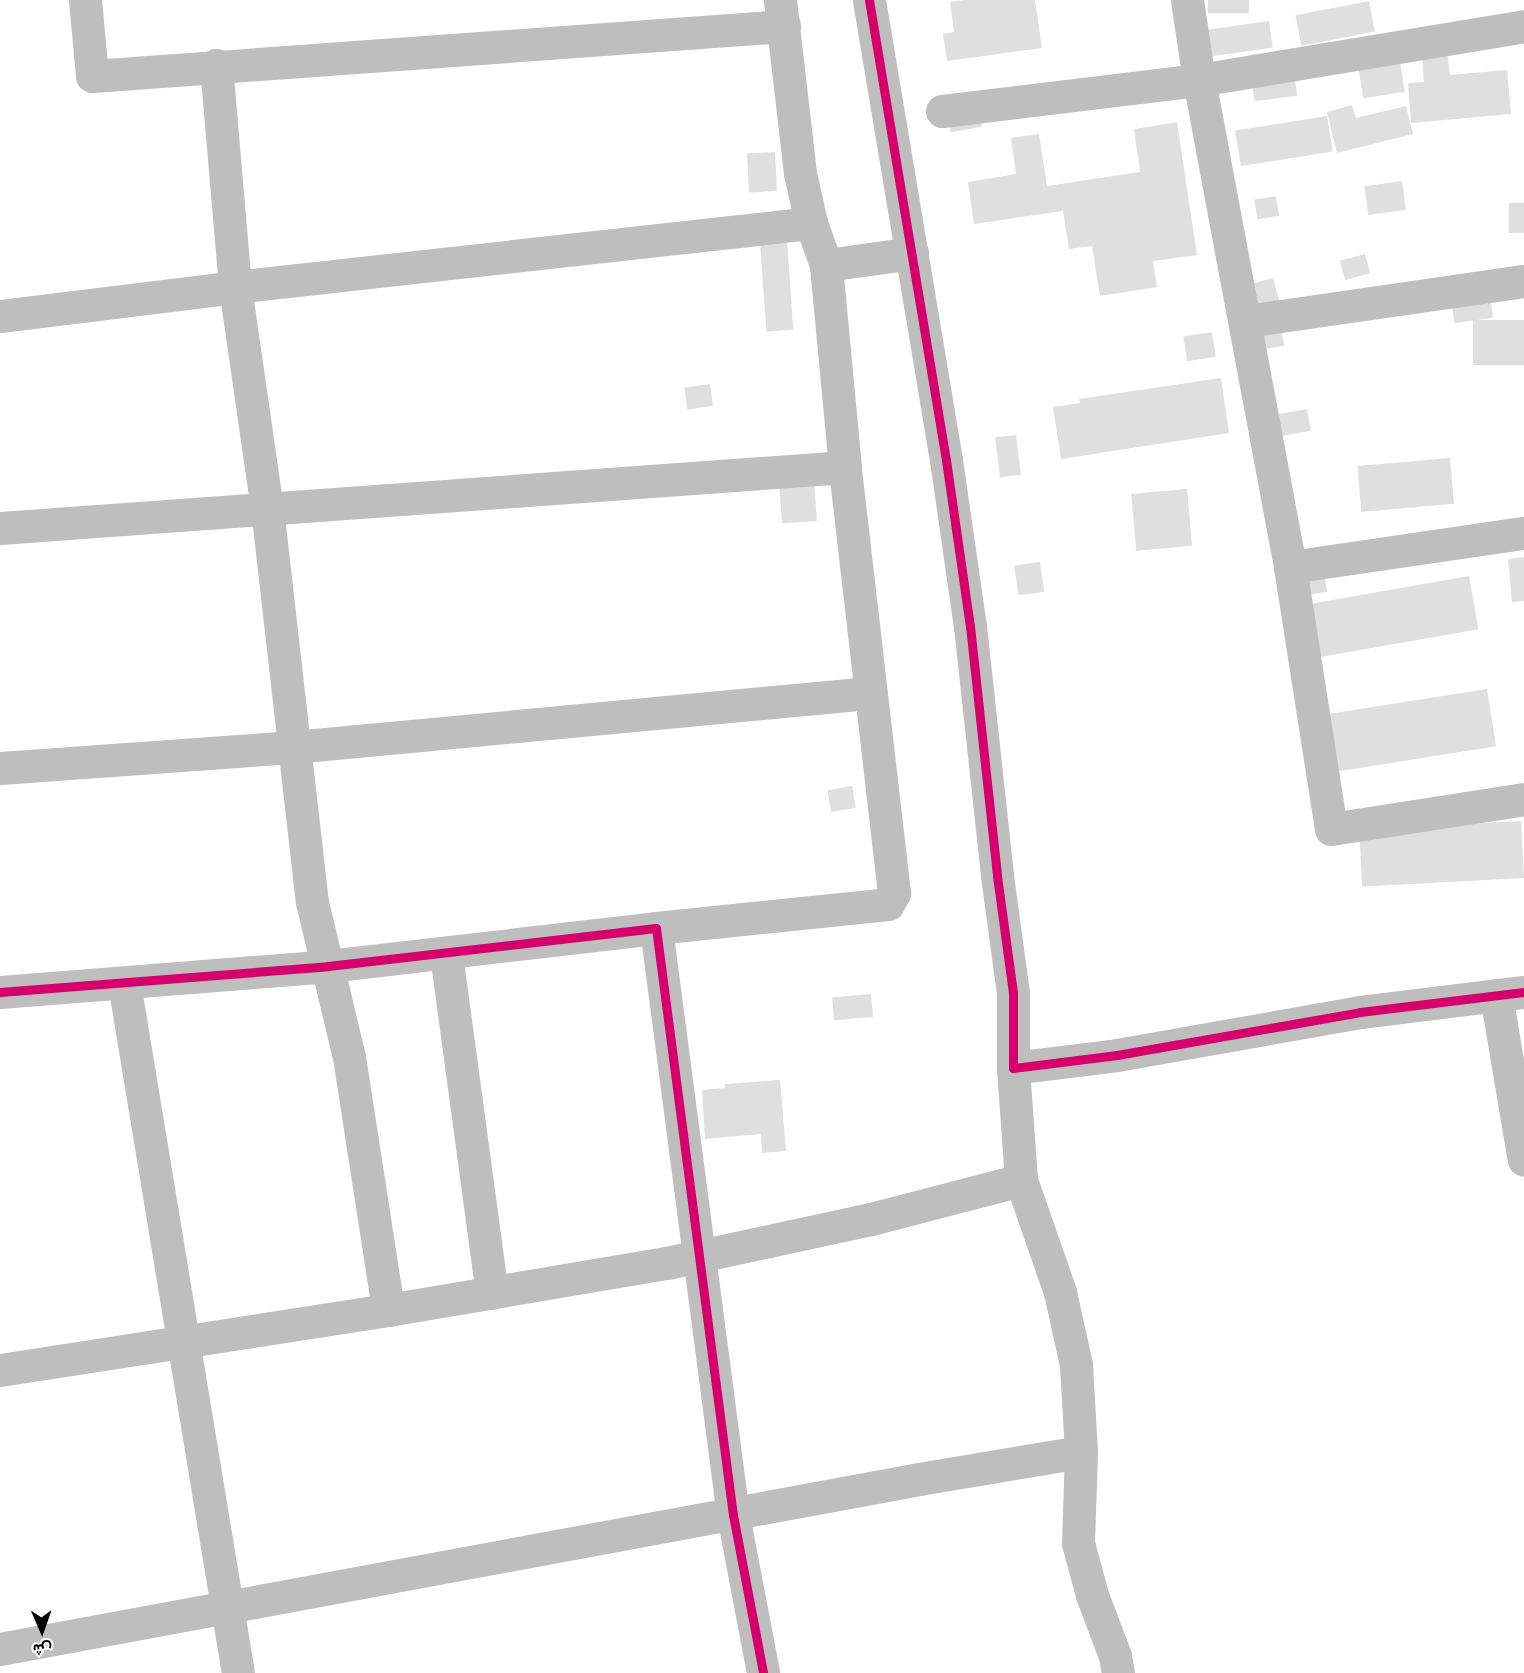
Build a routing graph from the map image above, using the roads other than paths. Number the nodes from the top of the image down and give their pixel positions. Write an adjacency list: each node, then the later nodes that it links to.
1 (85, 0): 6 (street)
2 (869, 0): 10 (street)
3 (1187, 0): 7 (street)
4 (782, 13): 6 (street); 9 (street)
5 (1524, 26): 7 (street)
6 (216, 65): 13 (street)
7 (1199, 80): 8 (street); 15 (street)
8 (942, 111)
9 (811, 223): 11 (street); 13 (street)
10 (912, 254): 11 (street); 31 (street)
11 (826, 265): 16 (street)
12 (1524, 281): 15 (street)
13 (235, 287): 14 (street); 17 (street)
14 (0, 316)
15 (1246, 321): 20 (street)
16 (845, 467): 17 (street); 21 (street)
17 (267, 508): 18 (street); 22 (street)
18 (0, 528)
19 (1524, 533): 20 (street)
20 (1290, 567): 24 (street)
21 (870, 693): 22 (street); 25 (street)
22 (293, 747): 23 (street); 27 (street)
23 (0, 768)
24 (1524, 799)
25 (656, 928): 26 (street); 34 (street)
26 (446, 954): 27 (street); 35 (street)
27 (328, 966): 28 (street); 36 (street)
28 (124, 983): 29 (street); 37 (street)
29 (0, 992)
30 (1510, 993): 31 (street); 32 (street)
31 (1013, 1068): 33 (street)
32 (1524, 1160)
33 (1021, 1180): 34 (street); 39 (street)
34 (698, 1254): 35 (street); 40 (street)
35 (492, 1293): 36 (street)
36 (388, 1310): 37 (street)
37 (185, 1341): 38 (street); 41 (street)
38 (0, 1370)
39 (1081, 1452): 40 (street); 45 (street)
40 (733, 1515): 41 (street); 44 (street)
41 (228, 1608): 42 (street); 43 (street)
42 (0, 1649)
43 (238, 1673)
44 (763, 1673)
45 (1118, 1673)

